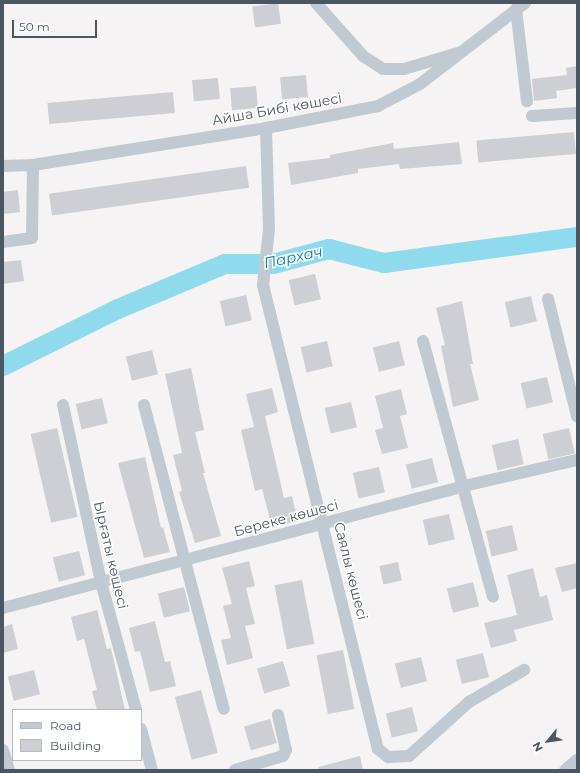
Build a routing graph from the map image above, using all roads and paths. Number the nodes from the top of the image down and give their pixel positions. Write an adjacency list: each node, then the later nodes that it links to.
1 (316, 3): 3 (street)
2 (521, 6): 3 (street, Айша Бибі көшесі); 4 (street)
3 (466, 51): 7 (street, Айша Бибі көшесі)
4 (527, 101)
5 (577, 113): 6 (street)
6 (532, 116)
7 (266, 128): 8 (street, Айша Бибі көшесі); 18 (street, Саялы көшесі)
8 (33, 165): 9 (street, Айша Бибі көшесі); 10 (street)
9 (3, 166)
10 (3, 242)
11 (548, 299): 15 (street)
12 (423, 341): 17 (street)
13 (63, 405): 20 (street, Ырғаты көшесі)
14 (144, 405): 19 (street)
15 (577, 416)
16 (577, 460): 17 (street, Береке көшесі)
17 (464, 486): 18 (street, Береке көшесі); 21 (street)
18 (324, 523): 19 (street, Береке көшесі); 23 (street, Саялы көшесі)
19 (184, 559): 20 (street, Береке көшесі); 25 (street)
20 (101, 582): 22 (street, Береке көшесі); 24 (street, Ырғаты көшесі)
21 (493, 597)
22 (3, 608)
23 (524, 670)
24 (136, 709)
25 (224, 710)
26 (278, 715): 32 (street)
27 (142, 733): 31 (street)
28 (3, 750): 30 (street)
29 (577, 760): 33 (street)
30 (8, 770)
31 (152, 770)
32 (235, 770)
33 (565, 770)

